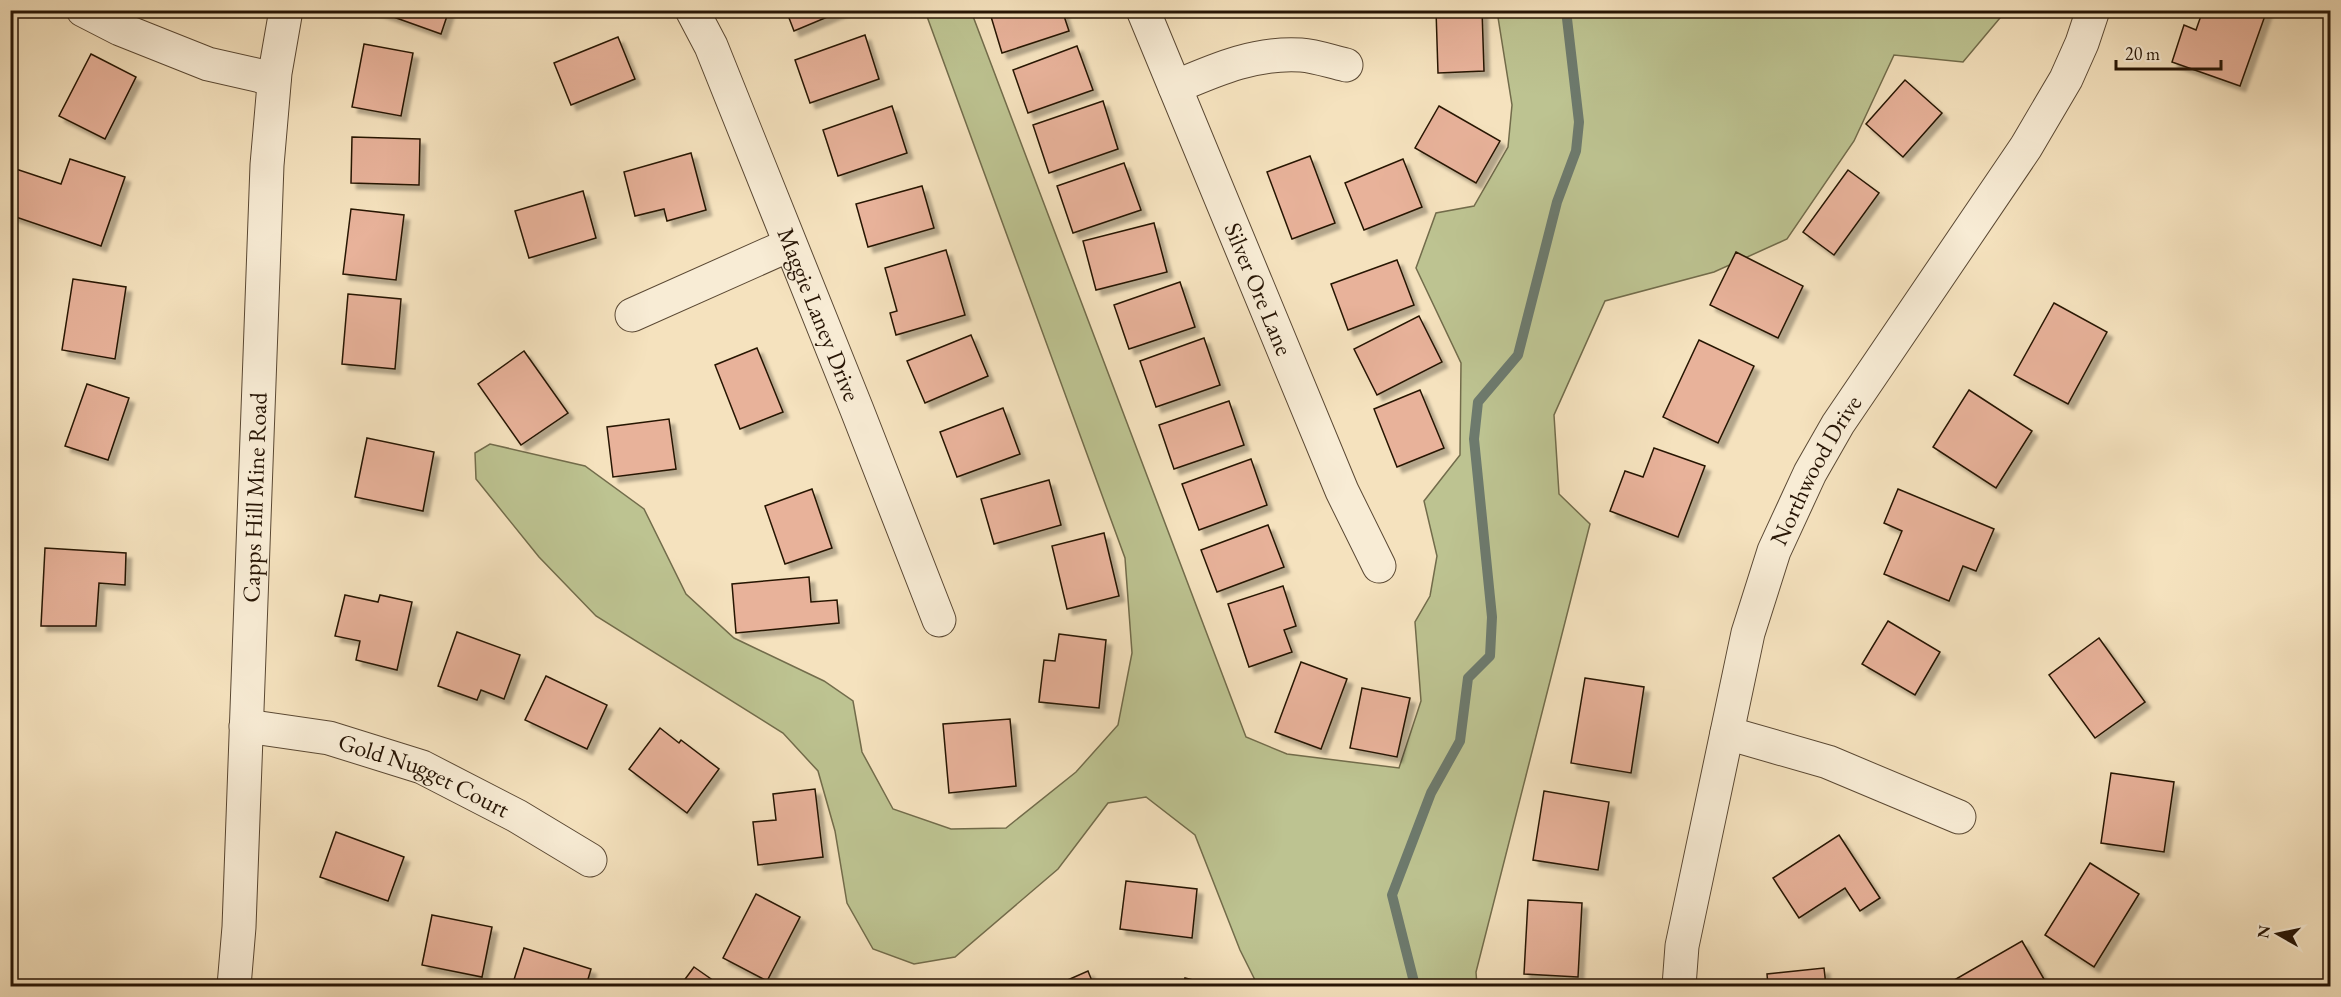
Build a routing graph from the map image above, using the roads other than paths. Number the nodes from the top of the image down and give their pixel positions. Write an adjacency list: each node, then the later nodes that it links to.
1 (83, 10): 7 (street)
2 (286, 10): 7 (street, Capps Hill Mine Road)
3 (692, 10): 9 (street, Maggie Laney Drive)
4 (1143, 10): 8 (street, Silver Ore Lane)
5 (2093, 10): 14 (street, Northwood Drive)
6 (1346, 65): 8 (street)
7 (274, 79): 13 (street, Capps Hill Mine Road)
8 (1175, 87): 11 (street, Silver Ore Lane)
9 (789, 245): 10 (street); 12 (street, Maggie Laney Drive)
10 (632, 315)
11 (1379, 566)
12 (939, 620)
13 (246, 726): 16 (street, Gold Nugget Court); 17 (street, Capps Hill Mine Road)
14 (1727, 733): 15 (street); 18 (street, Northwood Drive)
15 (1959, 817)
16 (590, 860)
17 (234, 987)
18 (1678, 987)

